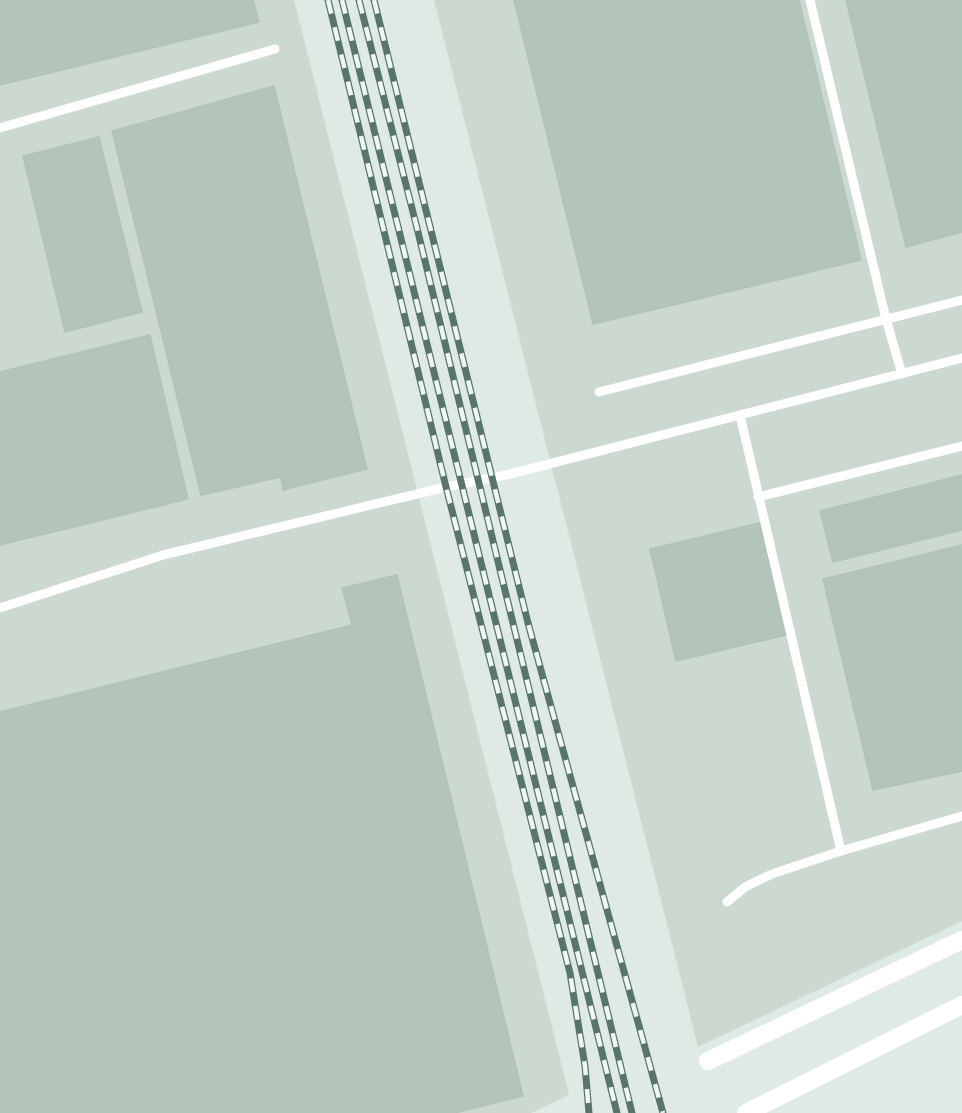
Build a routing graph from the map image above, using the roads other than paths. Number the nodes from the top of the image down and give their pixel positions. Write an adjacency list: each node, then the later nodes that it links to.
1 (810, 0): 5 (lane)
2 (275, 50): 3 (lane)
3 (0, 128)
4 (962, 300): 5 (lane)
5 (886, 319): 7 (lane); 8 (lane)
6 (962, 358): 7 (lane)
7 (902, 374): 9 (lane)
8 (599, 392)
9 (740, 415): 11 (lane); 12 (lane)
10 (962, 446): 11 (lane)
11 (759, 496): 14 (lane)
12 (0, 608)
13 (962, 816): 14 (lane)
14 (842, 851): 15 (lane)
15 (727, 902)
16 (962, 940): 18 (street)
17 (962, 1005): 19 (street)
18 (708, 1061)
19 (746, 1113)

